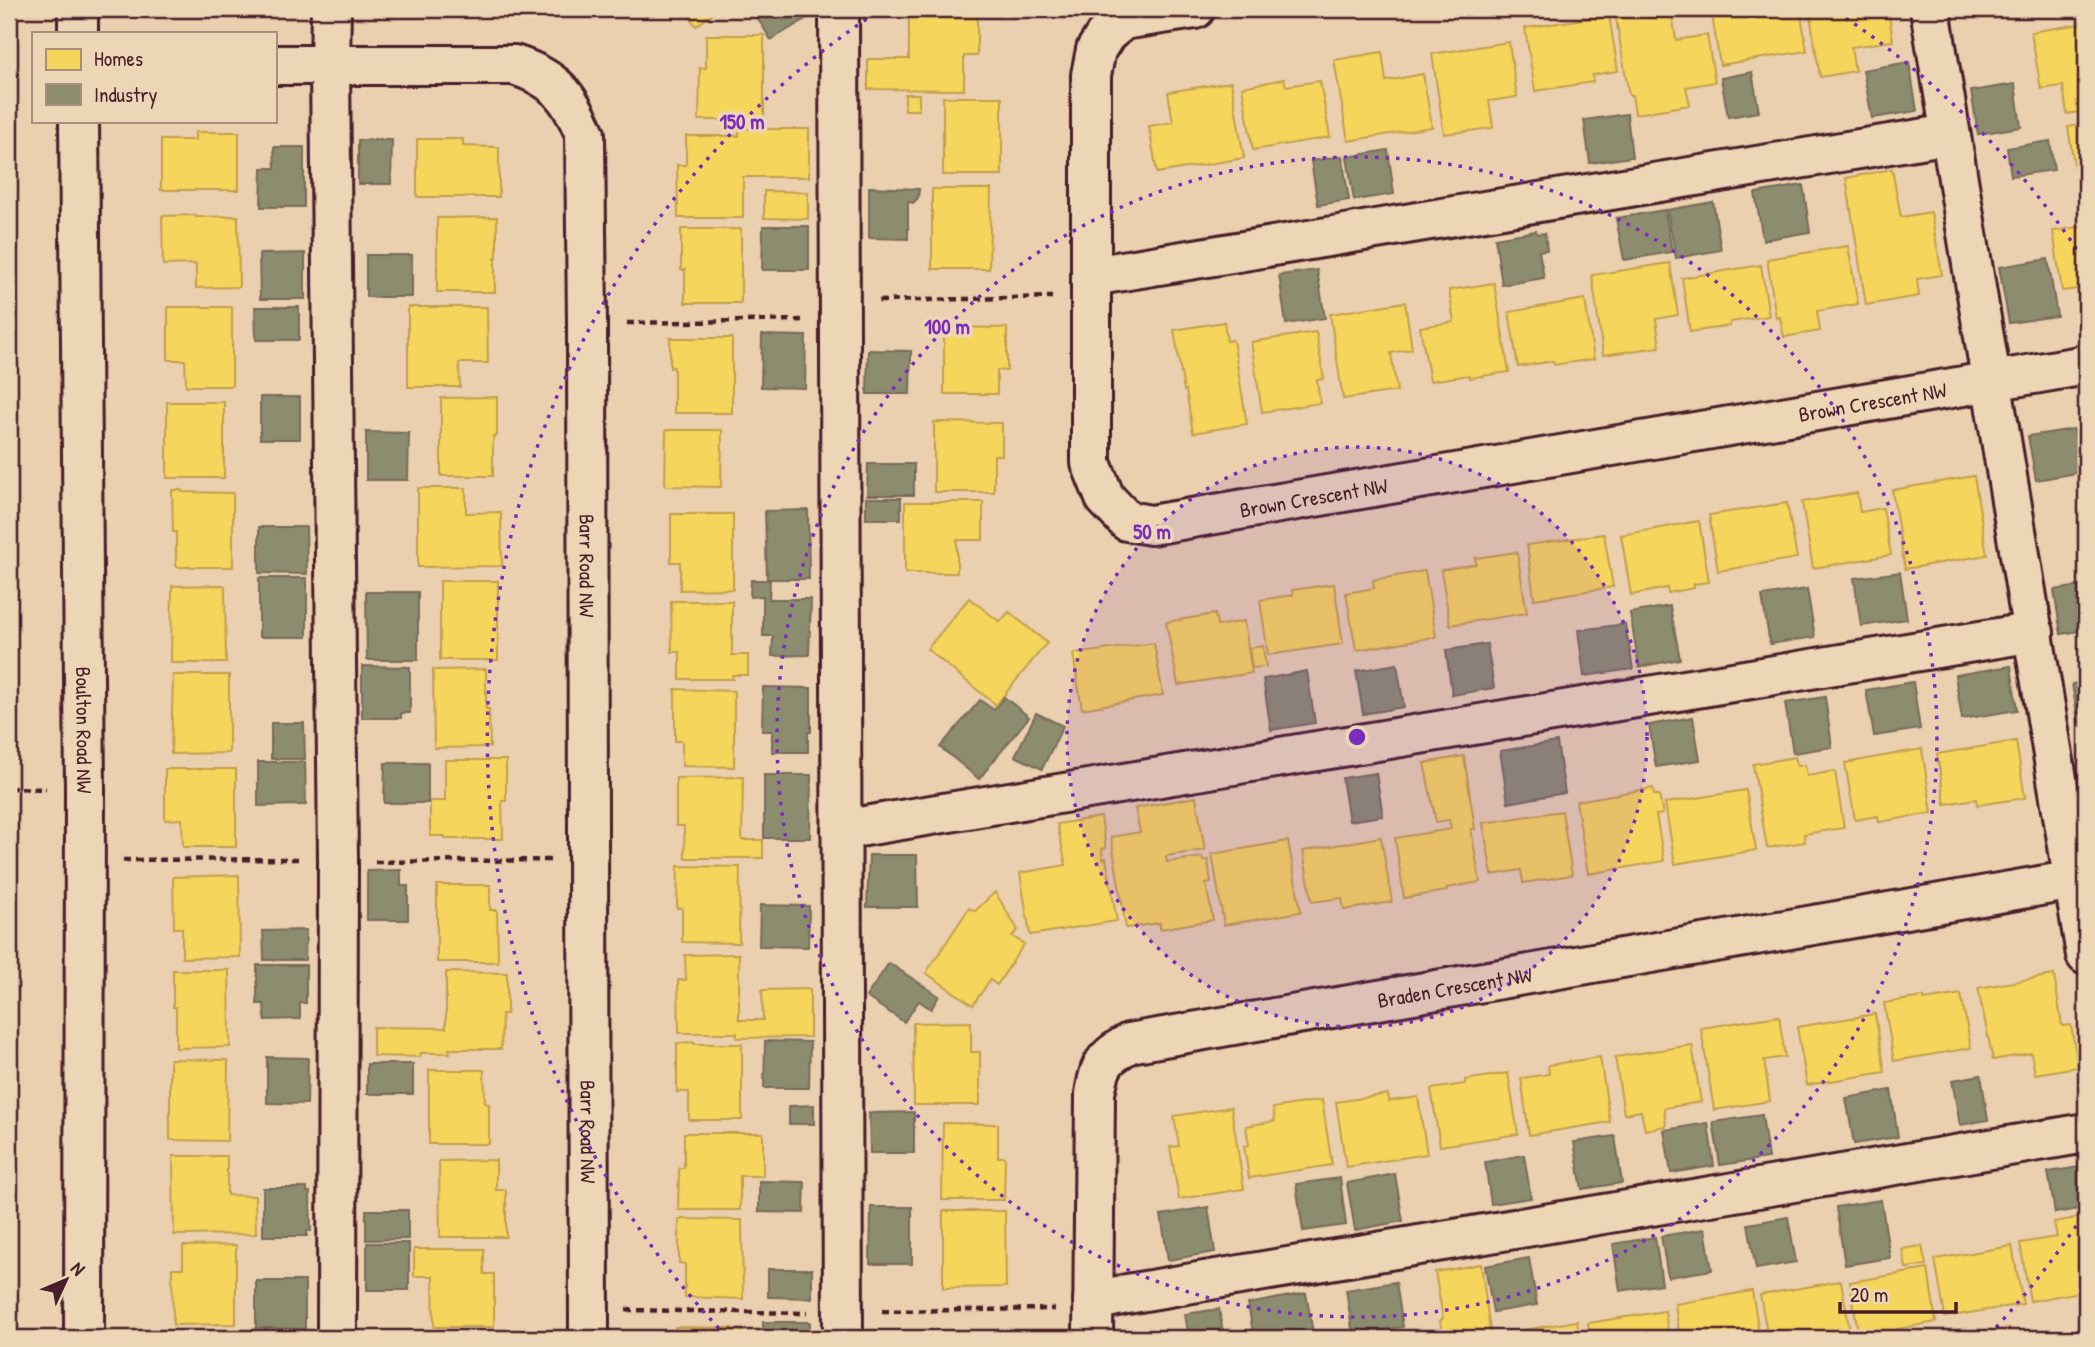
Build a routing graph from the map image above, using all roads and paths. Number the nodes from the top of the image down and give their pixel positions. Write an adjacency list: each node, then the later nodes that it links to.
1 (78, 9): 6 (street)
2 (331, 9): 8 (street)
3 (839, 9): 15 (street)
4 (1195, 9): 11 (street, Brown Crescent NW)
5 (1930, 9): 10 (street)
6 (78, 32)
7 (276, 65): 8 (street, Barr Road NW)
8 (330, 65): 21 (street); 22 (street, Barr Road NW)
9 (79, 122): 20 (street, Boulton Road NW)
10 (1950, 134): 11 (street); 13 (street)
11 (1092, 276): 13 (street, Brown Crescent NW)
12 (2086, 365): 13 (street, Brown Crescent NW)
13 (1991, 381): 14 (street)
14 (2034, 632): 15 (street); 16 (street)
15 (841, 830): 23 (street)
16 (2080, 879): 17 (street); 19 (street, Braden Crescent NW)
17 (2086, 955)
18 (2086, 1133): 19 (street)
19 (1093, 1320)
20 (84, 1338)
21 (337, 1338)
22 (589, 1338)
23 (843, 1338)

